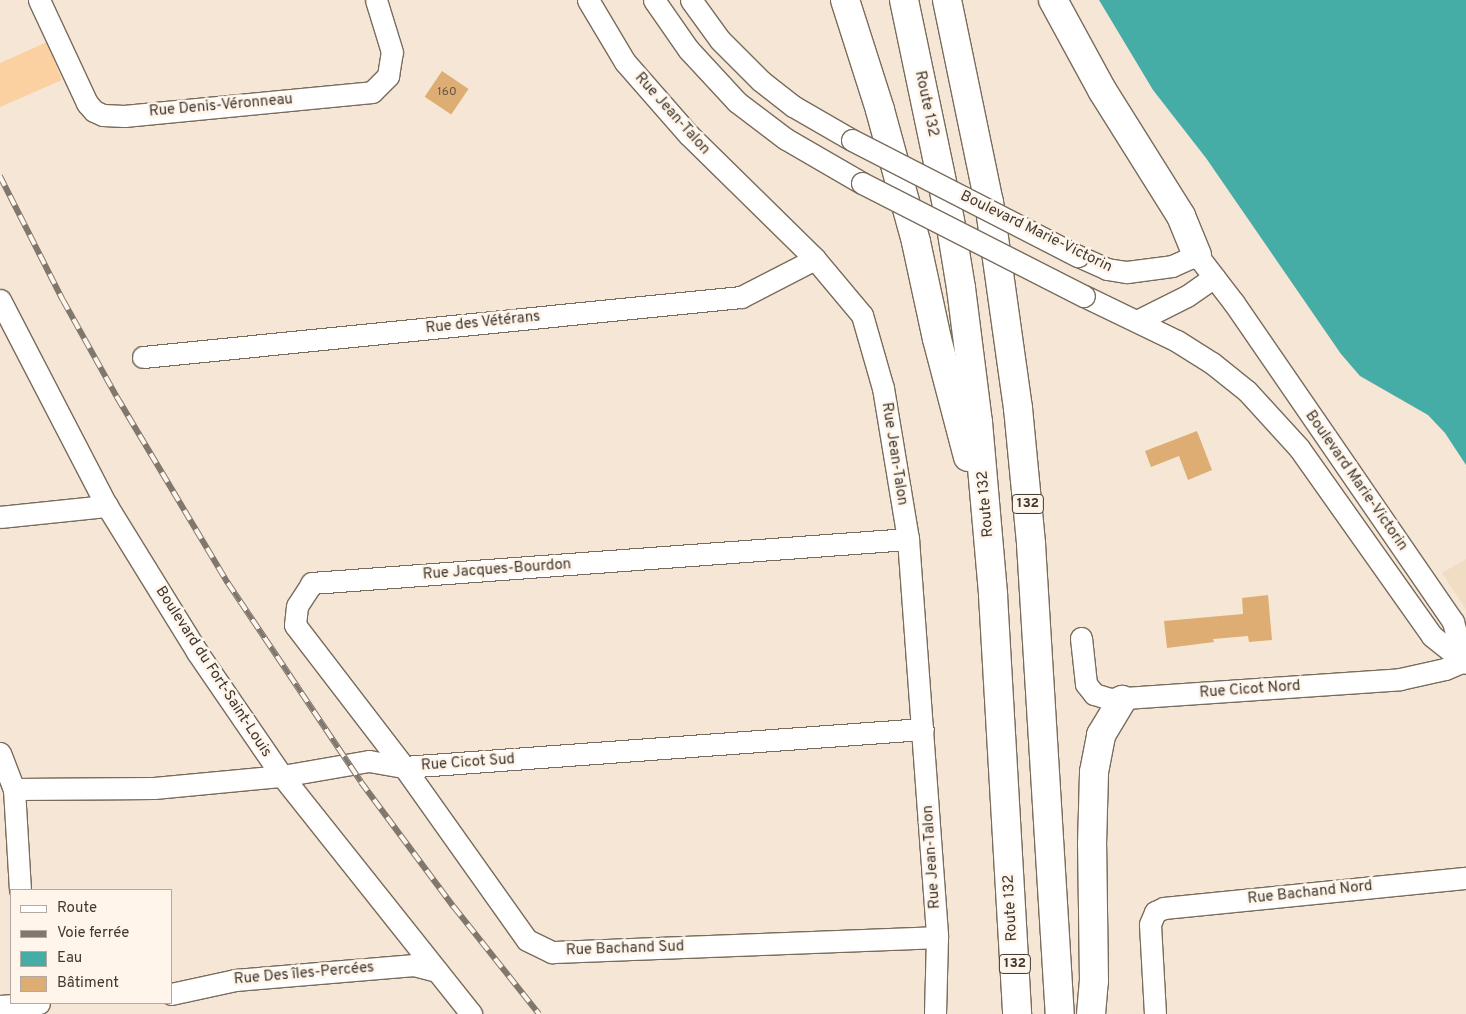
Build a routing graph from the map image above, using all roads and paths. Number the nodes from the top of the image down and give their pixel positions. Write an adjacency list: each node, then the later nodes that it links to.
1 (39, 0): 2 (street, Rue Denis-Véronneau)
2 (376, 0)
3 (588, 0): 11 (street, Rue Jean-Talon)
4 (654, 0): 14 (street, Boulevard Marie-Victorin, bridge)
5 (691, 0): 10 (street, Boulevard Marie-Victorin, bridge)
6 (845, 0): 18 (highway)
7 (904, 0): 18 (highway, Route 132 / 132)
8 (946, 0): 38 (highway, 132)
9 (1053, 0): 10 (highway)
10 (1197, 255): 12 (street, Boulevard Marie-Victorin)
11 (815, 259): 15 (street, Rue des Vétérans); 19 (street, Rue Jean-Talon)
12 (1214, 277): 14 (street); 21 (street, Boulevard Marie-Victorin)
13 (0, 300): 16 (street, Boulevard du Fort-Saint-Louis)
14 (1137, 321): 21 (street, Boulevard Marie-Victorin)
15 (143, 357)
16 (107, 506): 17 (street); 26 (street, Boulevard du Fort-Saint-Louis)
17 (0, 517)
18 (989, 536): 37 (highway, Route 132 / 132)
19 (908, 539): 23 (street, Rue Jean-Talon); 25 (street, Rue Jacques-Bourdon)
20 (1081, 638): 22 (street, Rue Cicot Nord)
21 (1465, 662): 22 (street, Rue Cicot Nord)
22 (1122, 700): 39 (highway)
23 (923, 729): 25 (street, Rue Cicot Sud); 30 (street, Rue Jean-Talon)
24 (0, 753): 27 (street)
25 (404, 767): 26 (street, Rue Cicot Sud); 30 (street, Rue Bachand Sud)
26 (282, 776): 27 (street, Rue Cicot Sud); 31 (street, Boulevard du Fort-Saint-Louis)
27 (14, 789): 29 (street)
28 (1466, 878): 40 (street, Rue Bachand Nord)
29 (20, 889)
30 (937, 937): 36 (street, Rue Jean-Talon)
31 (437, 971): 32 (street, Rue Des îles-Percées); 35 (street, Boulevard du Fort-Saint-Louis)
32 (172, 994)
33 (0, 1006): 34 (street)
34 (30, 1006)
35 (471, 1014)
36 (935, 1014)
37 (1018, 1014)
38 (1060, 1014)
39 (1091, 1014)
40 (1155, 1014)

